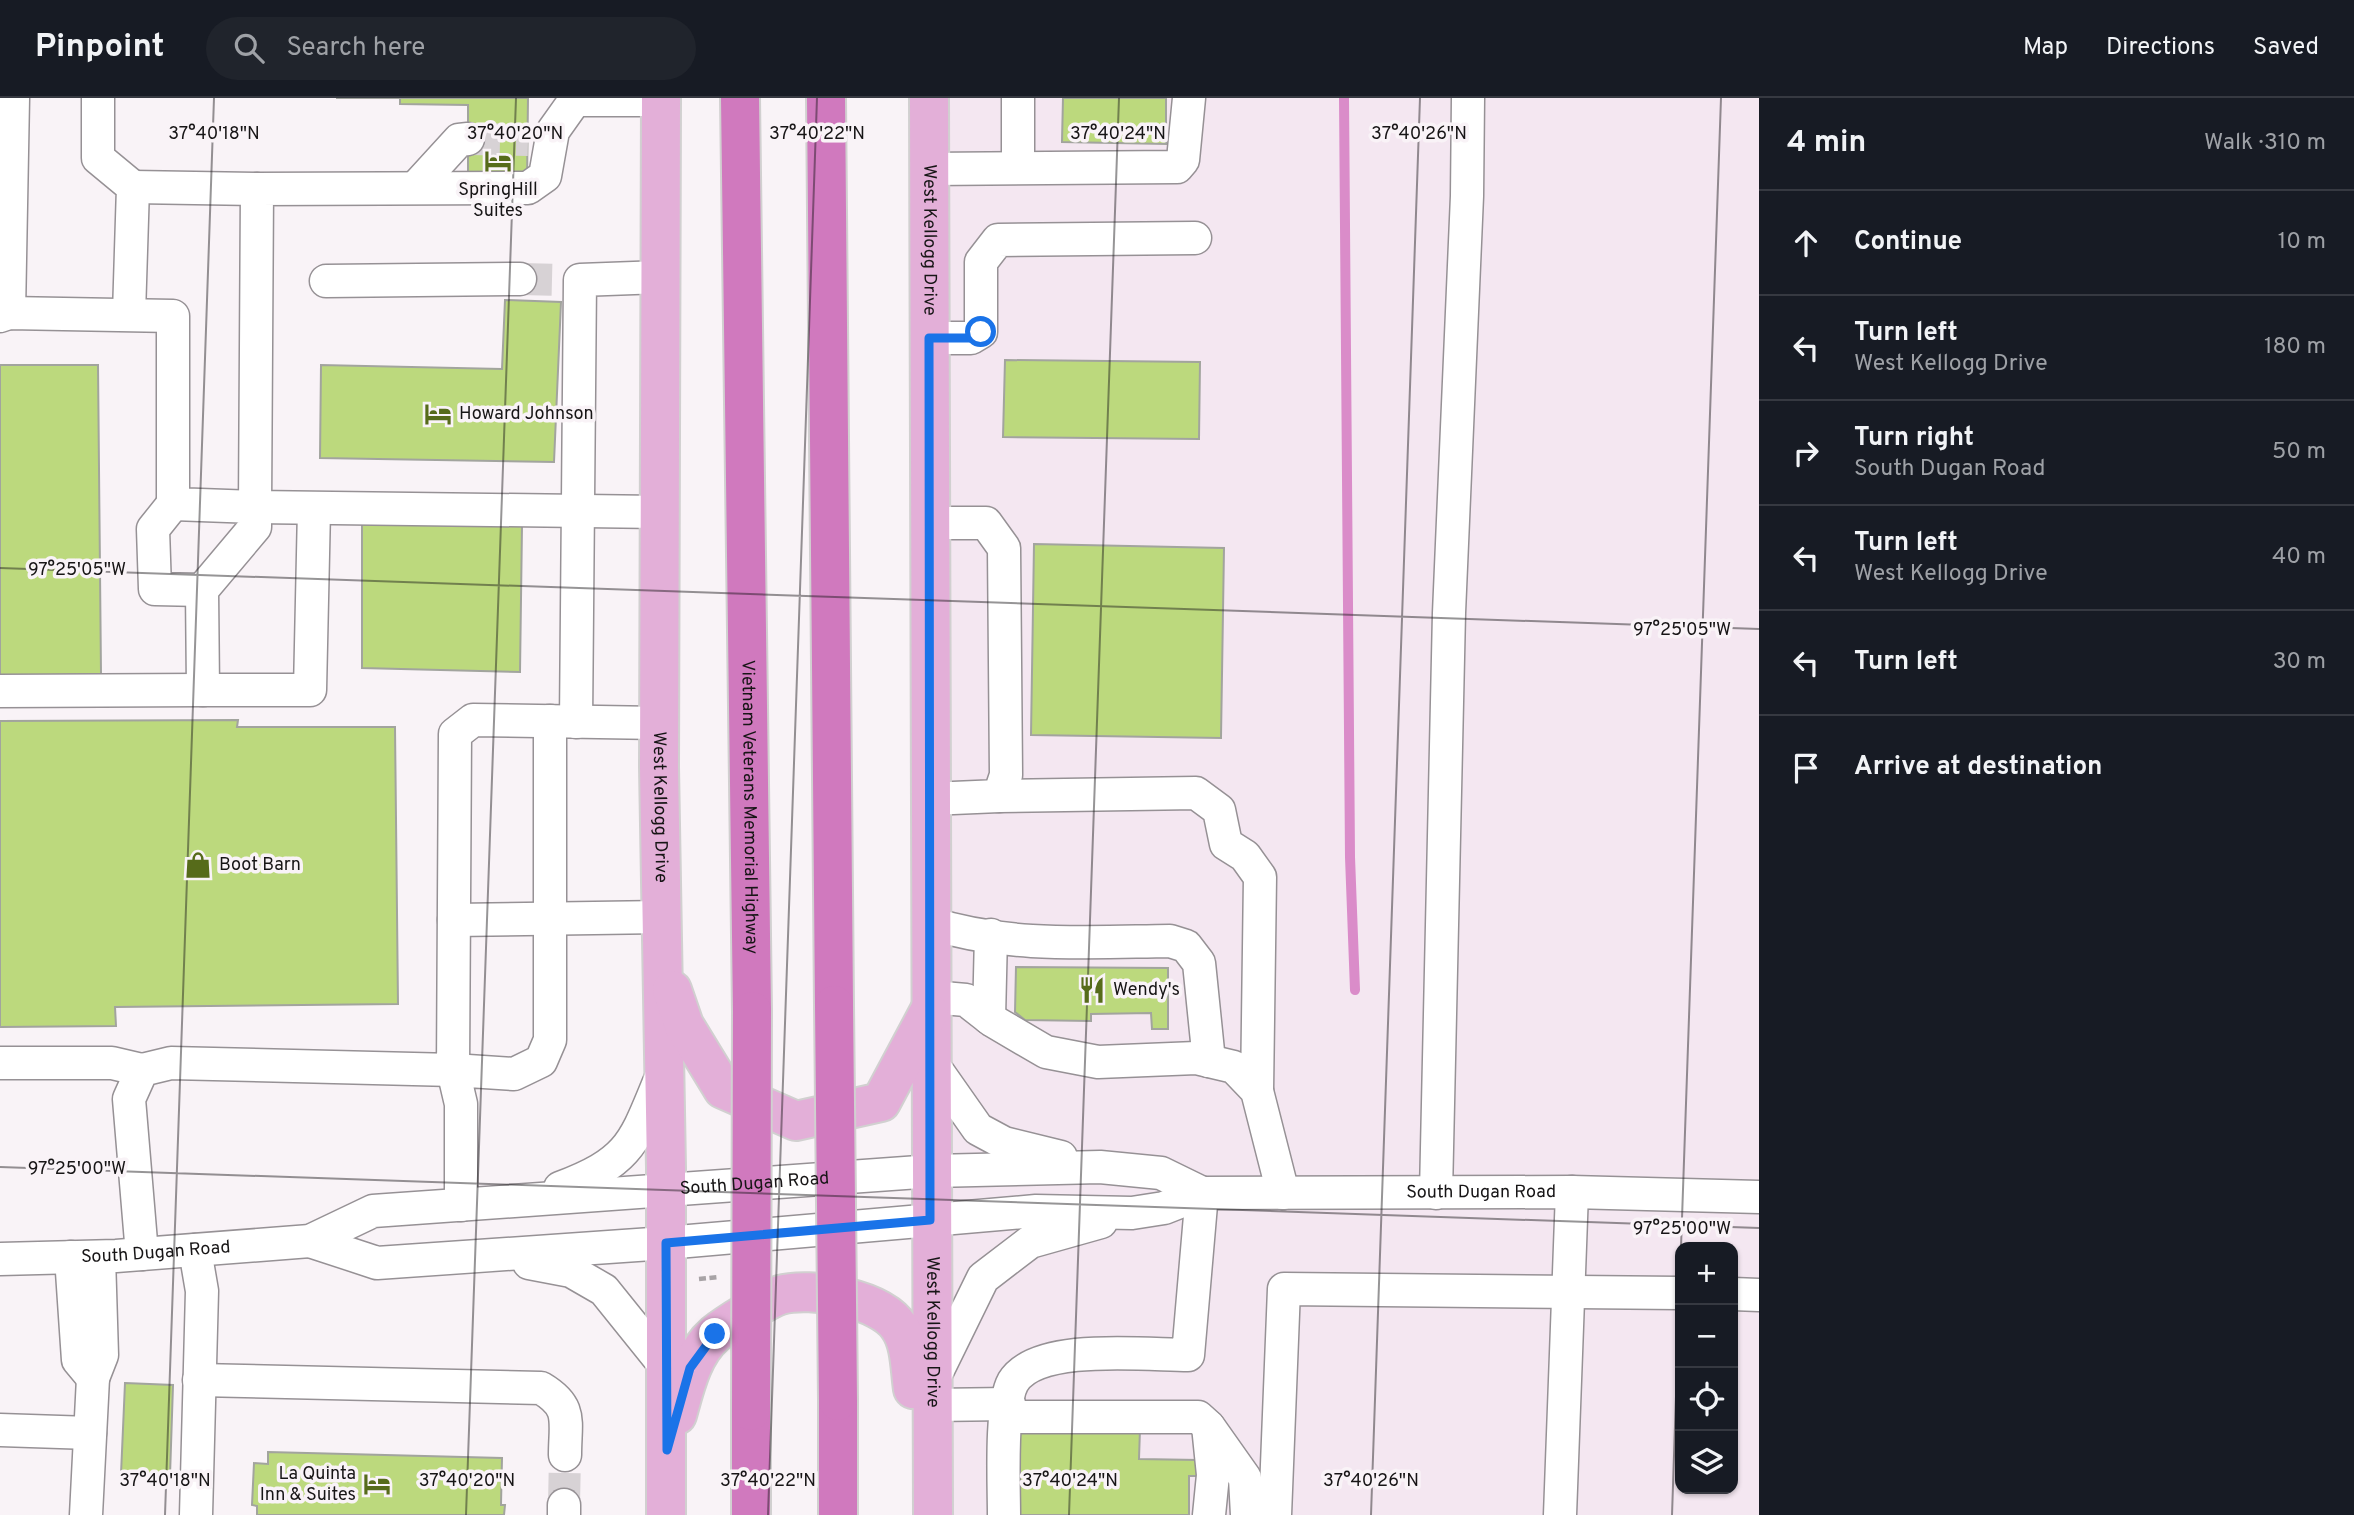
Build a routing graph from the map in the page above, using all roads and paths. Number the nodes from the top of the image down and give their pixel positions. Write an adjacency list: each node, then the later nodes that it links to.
1 (13, 98): 20 (street)
2 (98, 98): 13 (street)
3 (740, 98): 87 (highway, Vietnam Veterans Memorial Highway, bridge)
4 (826, 98): 88 (highway, bridge)
5 (929, 98): 12 (main road, West Kellogg Drive)
6 (1018, 98): 11 (street)
7 (1189, 98): 11 (street)
8 (1468, 98): 57 (street)
9 (661, 99): 14 (street); 17 (main road, West Kellogg Drive)
10 (468, 139): 14 (street)
11 (1018, 166): 12 (street)
12 (929, 169): 22 (main road, West Kellogg Drive)
13 (133, 187): 15 (street); 21 (street)
14 (416, 187): 15 (street)
15 (257, 189): 24 (street)
16 (1195, 238): 22 (street)
17 (661, 277): 26 (street); 27 (main road, West Kellogg Drive)
18 (520, 279): 19 (street)
19 (326, 281)
20 (5, 314): 21 (street)
21 (129, 314): 23 (street)
22 (929, 338): 28 (main road, West Kellogg Drive)
23 (173, 504): 24 (street); 29 (street)
24 (256, 507): 25 (street); 29 (street)
25 (320, 509): 26 (street); 30 (street)
26 (579, 512): 27 (street); 32 (street)
27 (660, 512): 33 (main road, West Kellogg Drive)
28 (930, 523): 34 (street); 35 (main road, West Kellogg Drive)
29 (202, 590): 30 (street)
30 (203, 690): 31 (street)
31 (0, 691)
32 (563, 721): 33 (street); 37 (street); 38 (street)
33 (659, 723): 36 (main road, West Kellogg Drive)
34 (999, 796): 35 (street); 50 (street)
35 (930, 799): 39 (main road, West Kellogg Drive)
36 (663, 917): 38 (street); 41 (main road, West Kellogg Drive)
37 (454, 920): 38 (street); 49 (street)
38 (550, 920): 49 (street)
39 (930, 923): 40 (street); 42 (main road, West Kellogg Drive)
40 (991, 934): 43 (street); 44 (street)
41 (664, 965): 42 (main road); 47 (main road, West Kellogg Drive)
42 (931, 1002): 43 (street); 45 (main road, West Kellogg Drive)
43 (989, 1018): 44 (street)
44 (1209, 1061): 50 (street)
45 (931, 1062): 51 (street); 52 (main road, West Kellogg Drive)
46 (0, 1063): 48 (street)
47 (665, 1067): 53 (main road, West Kellogg Drive); 59 (street)
48 (142, 1070): 49 (street); 66 (street)
49 (453, 1070): 60 (street)
50 (1257, 1091): 56 (street)
51 (1100, 1167): 52 (street, South Dugan Road); 55 (street, South Dugan Road)
52 (933, 1171): 53 (street, South Dugan Road); 62 (main road, West Kellogg Drive)
53 (666, 1190): 59 (street, South Dugan Road); 64 (main road, West Kellogg Drive)
54 (1572, 1192): 57 (street, South Dugan Road); 58 (street, South Dugan Road); 70 (street)
55 (1202, 1193): 56 (street, South Dugan Road); 61 (street, South Dugan Road); 77 (street)
56 (1283, 1193): 57 (street, South Dugan Road)
57 (1436, 1193)
58 (1759, 1197)
59 (525, 1201): 60 (street, South Dugan Road)
60 (461, 1205): 63 (street, South Dugan Road)
61 (1132, 1213): 62 (street, South Dugan Road); 76 (street)
62 (930, 1220): 64 (street, South Dugan Road); 76 (main road, West Kellogg Drive)
63 (310, 1241): 65 (street, South Dugan Road); 67 (street, South Dugan Road)
64 (666, 1243): 67 (street, South Dugan Road); 74 (main road, West Kellogg Drive)
65 (195, 1250): 66 (street, South Dugan Road); 75 (street)
66 (142, 1254): 68 (street, South Dugan Road)
67 (479, 1254): 74 (street)
68 (85, 1257): 69 (street, South Dugan Road); 80 (street)
69 (0, 1259)
70 (1567, 1290): 71 (street); 92 (street); 93 (street)
71 (1675, 1293)
72 (1738, 1294): 73 (street)
73 (1759, 1295)
74 (666, 1367): 81 (main road, West Kellogg Drive)
75 (200, 1380): 82 (street); 85 (street)
76 (932, 1393): 77 (street); 83 (main road, West Kellogg Drive)
77 (1008, 1411): 78 (street); 89 (street)
78 (1208, 1426): 90 (street); 91 (street)
79 (0, 1430): 80 (street)
80 (90, 1433): 84 (street)
81 (667, 1450): 83 (main road); 86 (main road, West Kellogg Drive)
82 (565, 1455)
83 (933, 1504)
84 (86, 1515)
85 (196, 1515)
86 (666, 1515)
87 (751, 1515)
88 (838, 1515)
89 (1003, 1515)
90 (1209, 1515)
91 (1247, 1515)
92 (1275, 1515)
93 (1560, 1515)

